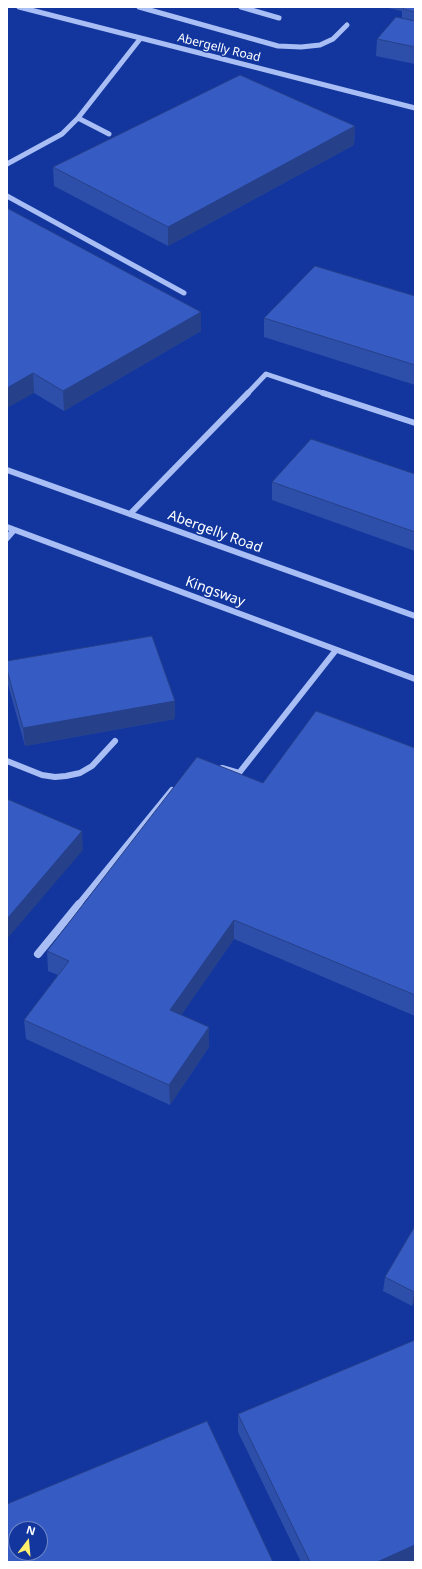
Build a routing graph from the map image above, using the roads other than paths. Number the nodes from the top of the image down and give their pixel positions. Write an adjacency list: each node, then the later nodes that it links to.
1 (19, 7): 6 (street, Abergelly Road)
2 (139, 7): 5 (street)
3 (241, 7): 4 (street)
4 (279, 18)
5 (347, 25)
6 (140, 40): 7 (street, Abergelly Road); 8 (street)
7 (415, 108)
8 (78, 118): 9 (street); 10 (street)
9 (110, 134)
10 (7, 164)
11 (7, 196): 12 (street)
12 (184, 293)
13 (415, 423): 15 (street)
14 (7, 470): 15 (street, Abergelly Road)
15 (130, 514): 19 (street, Abergelly Road)
16 (7, 527): 17 (street, Kingsway)
17 (14, 530): 18 (street); 20 (street, Kingsway)
18 (7, 538)
19 (415, 616)
20 (336, 650): 21 (street, Kingsway); 24 (street)
21 (415, 679)
22 (115, 741): 23 (street)
23 (7, 761)
24 (217, 767)
25 (175, 786): 26 (street)
26 (38, 954)

